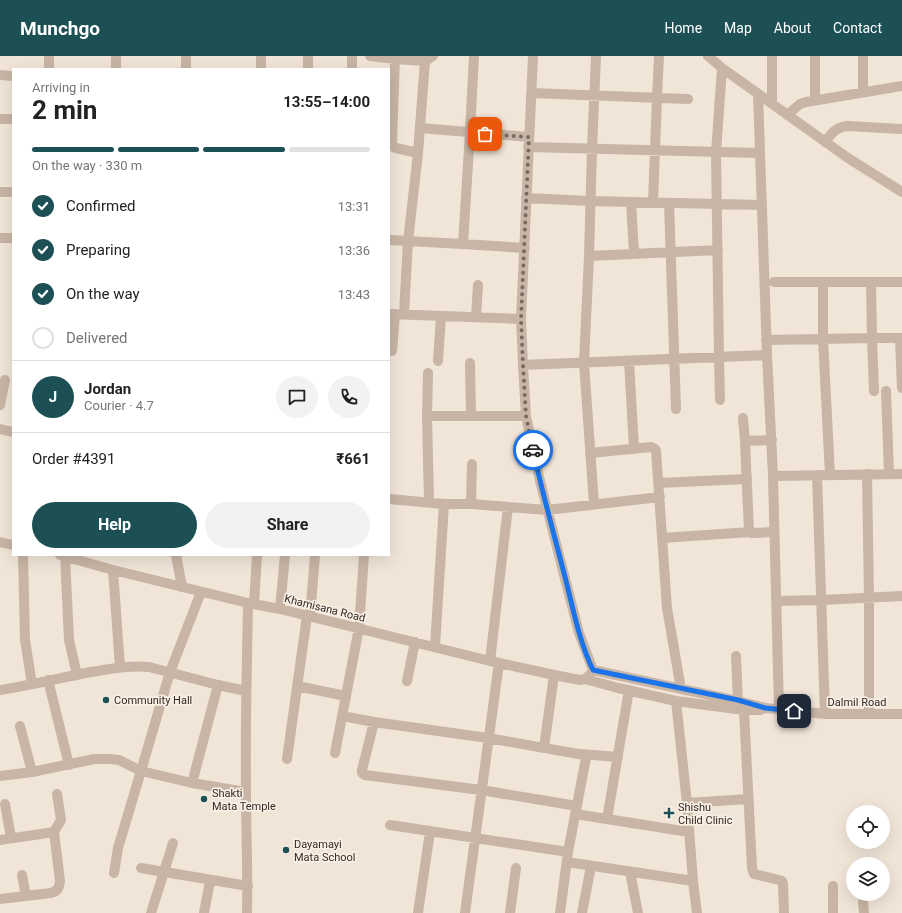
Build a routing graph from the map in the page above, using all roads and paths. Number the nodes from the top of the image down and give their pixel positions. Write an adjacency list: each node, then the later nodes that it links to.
1 (49, 56): 18 (street)
2 (116, 56): 19 (street)
3 (186, 56): 20 (street)
4 (261, 56): 21 (street)
5 (308, 56): 22 (street)
6 (352, 56): 23 (street)
7 (370, 56): 16 (street)
8 (474, 56): 41 (street)
9 (533, 56): 29 (street)
10 (596, 56): 31 (street)
11 (659, 56): 32 (street)
12 (708, 56): 24 (street)
13 (772, 56): 35 (street)
14 (816, 56): 34 (street)
15 (863, 56): 28 (street)
16 (395, 58): 17 (street); 46 (street)
17 (429, 59): 39 (street)
18 (49, 68)
19 (116, 68)
20 (186, 68)
21 (262, 68)
22 (308, 68)
23 (352, 68)
24 (722, 68): 30 (street); 47 (street)
25 (0, 75): 26 (street)
26 (12, 76)
27 (902, 86): 28 (street)
28 (863, 92): 34 (street)
29 (531, 93): 31 (street); 42 (street)
30 (758, 94): 35 (street); 48 (street)
31 (594, 95): 32 (street); 44 (street)
32 (657, 97): 33 (street); 45 (street)
33 (688, 98)
34 (815, 100): 36 (street)
35 (772, 104): 36 (street)
36 (788, 115): 43 (street)
37 (0, 119): 38 (street)
38 (12, 119)
39 (420, 128): 41 (street); 46 (street)
40 (902, 129): 43 (street)
41 (470, 132): 42 (street); 63 (street)
42 (529, 142): 44 (street); 52 (street)
43 (825, 142): 51 (street)
44 (592, 149): 45 (street); 53 (street)
45 (655, 151): 47 (street); 55 (street)
46 (418, 153): 62 (street)
47 (716, 153): 48 (street); 57 (street)
48 (760, 153): 58 (street)
49 (0, 192): 50 (street)
50 (12, 192)
51 (902, 192)
52 (526, 198): 53 (street); 64 (street)
53 (590, 201): 54 (street); 68 (street)
54 (631, 202): 55 (street); 67 (street)
55 (653, 202): 56 (street)
56 (669, 203): 57 (street); 66 (street)
57 (717, 204): 58 (street); 65 (street)
58 (762, 205): 81 (street)
59 (0, 238): 60 (street)
60 (12, 238)
61 (390, 240): 62 (street)
62 (408, 241): 63 (street); 74 (street)
63 (463, 244): 64 (street)
64 (525, 248): 77 (street)
65 (718, 250): 66 (street); 84 (street)
66 (671, 252): 67 (street); 85 (street)
67 (634, 254): 68 (street)
68 (589, 256): 89 (street)
69 (774, 282): 70 (street)
70 (823, 282): 71 (street); 78 (street)
71 (870, 282): 72 (street); 79 (street)
72 (902, 282)
73 (478, 285): 76 (street)
74 (396, 314): 75 (street); 82 (street)
75 (441, 316): 76 (street); 86 (street)
76 (476, 317): 77 (street)
77 (521, 319): 90 (street)
78 (824, 338): 79 (street); 81 (street); 114 (street)
79 (872, 338): 80 (street); 94 (street)
80 (901, 338): 93 (street)
81 (766, 340): 83 (street)
82 (392, 351)
83 (767, 355): 84 (street); 105 (street)
84 (719, 357): 85 (street); 96 (street)
85 (674, 359): 87 (street); 98 (street)
86 (438, 361)
87 (629, 361): 89 (street); 107 (street)
88 (470, 363): 100 (street)
89 (584, 363): 90 (street); 108 (street)
90 (523, 365): 101 (street)
91 (428, 373): 99 (street)
92 (6, 380): 97 (street)
93 (902, 388)
94 (874, 391)
95 (886, 391): 111 (street)
96 (720, 400)
97 (0, 405)
98 (676, 409)
99 (427, 416): 100 (street); 120 (street)
100 (471, 416): 101 (street)
101 (526, 416): 125 (street)
102 (743, 418): 106 (street)
103 (0, 429): 104 (street)
104 (12, 432)
105 (772, 440): 106 (street); 115 (street)
106 (745, 442): 116 (street)
107 (634, 449): 108 (street); 117 (street)
108 (590, 453): 123 (street)
109 (472, 464): 122 (street)
110 (866, 474): 111 (street); 114 (street); 143 (street)
111 (889, 474): 112 (street)
112 (902, 474)
113 (817, 475): 114 (street); 115 (street); 144 (street)
114 (830, 475)
115 (773, 476): 127 (street)
116 (747, 479): 117 (street); 126 (street)
117 (659, 483): 118 (street)
118 (660, 497): 123 (street); 128 (street)
119 (390, 499): 120 (street)
120 (429, 502): 121 (street)
121 (444, 504): 122 (street); 151 (street)
122 (471, 504): 124 (street)
123 (594, 504): 125 (street)
124 (508, 507): 125 (street); 153 (street)
125 (547, 510): 155 (street)
126 (750, 532): 127 (street); 128 (street)
127 (774, 532): 145 (street)
128 (662, 538): 165 (street)
129 (0, 542): 130 (street)
130 (12, 546)
131 (23, 556): 162 (street)
132 (62, 556): 138 (street, Khamisana Road); 157 (street)
133 (176, 556): 140 (street)
134 (257, 556): 146 (street)
135 (285, 556): 147 (street)
136 (315, 556): 148 (street)
137 (364, 556): 149 (street)
138 (77, 557): 139 (street, Khamisana Road)
139 (113, 570): 140 (street, Khamisana Road); 154 (street)
140 (182, 587): 141 (street, Khamisana Road)
141 (201, 592): 146 (street, Khamisana Road); 156 (street)
142 (902, 596): 143 (street)
143 (869, 598): 144 (street); 176 (street)
144 (821, 600): 145 (street); 175 (street)
145 (776, 601): 174 (street)
146 (251, 604): 147 (street, Khamisana Road); 168 (street)
147 (280, 609): 148 (street, Khamisana Road)
148 (308, 616): 149 (street, Khamisana Road); 164 (street)
149 (359, 628): 150 (street, Khamisana Road); 169 (street)
150 (415, 642): 151 (street, Khamisana Road); 161 (street)
151 (435, 647): 153 (street, Khamisana Road)
152 (736, 656): 170 (street)
153 (494, 662): 158 (street, Khamisana Road); 181 (street)
154 (120, 667): 156 (street); 157 (street)
155 (593, 670): 159 (street); 165 (street)
156 (170, 672): 163 (street); 188 (street)
157 (77, 675): 160 (street)
158 (554, 675): 159 (street, Khamisana Road); 182 (street)
159 (585, 679): 167 (street, Khamisana Road)
160 (48, 680): 162 (street); 187 (street)
161 (407, 681)
162 (32, 684): 166 (street)
163 (218, 685): 168 (street); 191 (street)
164 (297, 686): 169 (street); 186 (street)
165 (681, 689): 170 (street)
166 (0, 690)
167 (629, 690): 171 (street, Khamisana Road); 185 (street)
168 (246, 691): 193 (street)
169 (346, 696): 178 (street)
170 (738, 700): 172 (street)
171 (676, 701): 173 (street, Khamisana Road); 196 (street)
172 (765, 708): 173 (street, Khamisana Road); 174 (street, Dalmil Road)
173 (744, 710): 195 (street)
174 (779, 710): 175 (street, Dalmil Road)
175 (824, 714): 176 (street, Dalmil Road)
176 (869, 714): 177 (street, Dalmil Road)
177 (902, 714)
178 (342, 716): 179 (street); 183 (street)
179 (374, 722): 181 (street); 192 (street)
180 (20, 726): 189 (street)
181 (488, 738): 182 (street); 192 (street)
182 (544, 748): 184 (street)
183 (335, 753)
184 (580, 754): 185 (street); 198 (street)
185 (618, 757): 199 (street)
186 (287, 759)
187 (69, 765): 188 (street); 189 (street)
188 (141, 771): 191 (street); 214 (street)
189 (32, 772): 190 (street)
190 (0, 776)
191 (192, 783): 193 (street)
192 (481, 790): 198 (street); 205 (street)
193 (246, 792): 218 (street)
194 (57, 794): 201 (street)
195 (748, 799): 196 (street); 233 (street)
196 (687, 803): 203 (street)
197 (5, 804): 204 (street)
198 (576, 810): 199 (street); 208 (street)
199 (607, 819): 203 (street)
200 (390, 826): 202 (street)
201 (54, 832): 204 (street); 220 (street)
202 (430, 832): 205 (street); 226 (street)
203 (689, 832): 217 (street)
204 (11, 838): 206 (street)
205 (475, 838): 208 (street); 227 (street)
206 (0, 840)
207 (173, 843): 212 (street)
208 (567, 857): 209 (street); 229 (street)
209 (591, 866): 213 (street); 230 (street)
210 (140, 868): 212 (street)
211 (516, 868): 228 (street)
212 (163, 872): 216 (street); 223 (street)
213 (630, 872): 217 (street); 231 (street)
214 (114, 873)
215 (22, 875): 220 (street)
216 (210, 881): 218 (street); 224 (street)
217 (693, 881): 232 (street)
218 (248, 886): 225 (street)
219 (833, 886): 234 (street)
220 (26, 896): 221 (street)
221 (0, 899)
222 (863, 902): 235 (street)
223 (151, 913)
224 (204, 913)
225 (247, 913)
226 (418, 913)
227 (465, 913)
228 (510, 913)
229 (560, 913)
230 (582, 913)
231 (638, 913)
232 (698, 913)
233 (784, 913)
234 (833, 913)
235 (864, 913)

